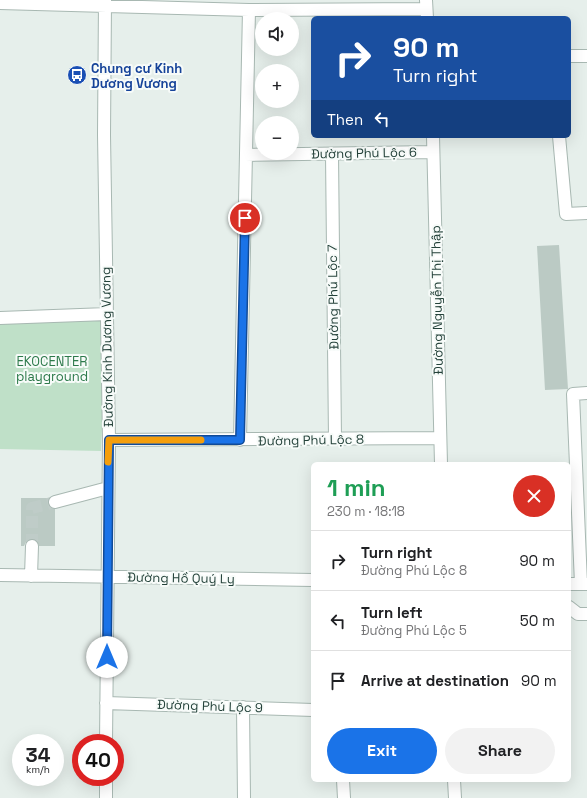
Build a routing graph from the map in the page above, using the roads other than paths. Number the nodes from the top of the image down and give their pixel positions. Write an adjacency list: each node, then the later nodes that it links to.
1 (0, 3): 2 (street)
2 (105, 3): 4 (street); 13 (street, Đường Kinh Dương Vương)
3 (427, 9): 4 (street)
4 (249, 10): 11 (street)
5 (571, 56): 6 (street)
6 (587, 56)
7 (433, 138): 9 (street, Đường Nguyễn Thị Thập)
8 (559, 138): 12 (street)
9 (433, 152): 10 (street, Đường Phú Lộc 6); 16 (street, Đường Nguyễn Thị Thập)
10 (332, 154): 11 (street, Đường Phú Lộc 6); 17 (street, Đường Phú Lộc 7)
11 (246, 155): 19 (street)
12 (587, 213)
13 (107, 314): 14 (street); 18 (street, Đường Kinh Dương Vương)
14 (0, 318)
15 (587, 393): 28 (street)
16 (440, 438): 17 (street, Đường Phú Lộc 8); 20 (street, Đường Nguyễn Thị Thập)
17 (335, 439): 19 (street, Đường Phú Lộc 8)
18 (109, 440): 19 (street, Đường Phú Lộc 8); 21 (street, Đường Kinh Dương Vương)
19 (240, 440)
20 (441, 462)
21 (108, 488): 22 (street); 26 (street, Đường Kinh Dương Vương)
22 (55, 502)
23 (32, 546): 25 (street)
24 (0, 575): 25 (street, Đường Hồ Quý Ly)
25 (31, 576): 26 (street, Đường Hồ Quý Ly)
26 (107, 577): 27 (street, Đường Hồ Quý Ly); 31 (street, Đường Kinh Dương Vương)
27 (311, 580)
28 (579, 584)
29 (571, 609): 30 (street)
30 (587, 614)
31 (106, 703): 32 (street, Đường Phú Lộc 9); 34 (street, Đường Kinh Dương Vương)
32 (243, 707): 33 (street, Đường Phú Lộc 9); 39 (street)
33 (311, 710)
34 (106, 734)
35 (343, 782): 40 (street)
36 (454, 782): 41 (street)
37 (106, 786): 38 (street)
38 (106, 798)
39 (244, 798)
40 (344, 798)
41 (455, 798)

